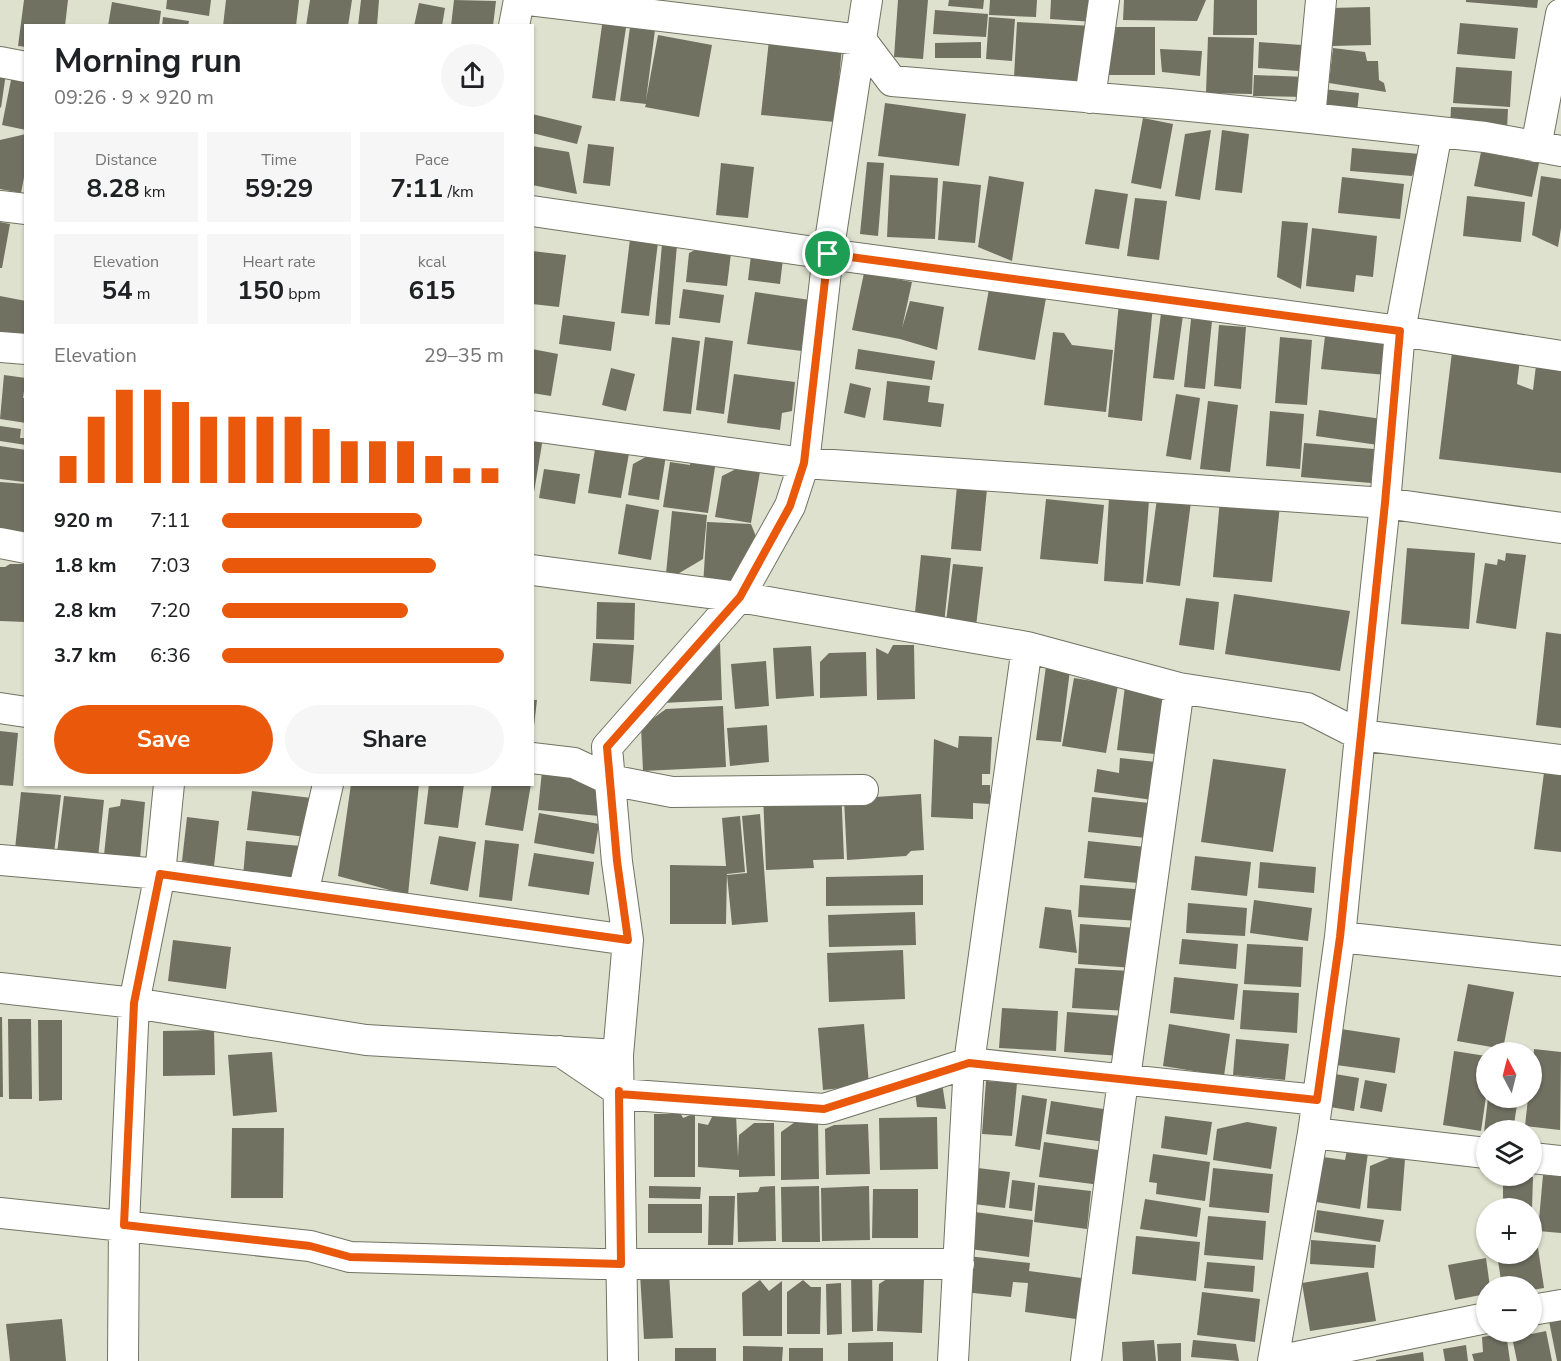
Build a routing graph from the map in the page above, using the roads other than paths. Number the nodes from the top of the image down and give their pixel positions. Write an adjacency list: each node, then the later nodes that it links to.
1 (519, 0): 7 (street)
2 (529, 0): 8 (street)
3 (867, 0): 8 (street)
4 (1104, 0): 11 (street)
5 (1321, 0): 12 (street)
6 (1561, 14): 14 (street)
7 (514, 24)
8 (861, 40): 11 (street); 18 (street)
9 (0, 62): 10 (street)
10 (24, 67)
11 (1090, 98): 12 (street)
12 (1310, 118): 13 (street)
13 (1437, 132): 14 (street); 19 (street)
14 (1549, 149)
15 (0, 206): 16 (street)
16 (24, 209)
17 (534, 211): 18 (street)
18 (828, 254): 19 (street); 24 (street)
19 (1400, 331): 22 (street); 25 (street)
20 (0, 347): 21 (street)
21 (24, 348)
22 (1561, 356)
23 (534, 426): 24 (street)
24 (804, 463): 25 (street); 30 (street)
25 (1385, 503): 26 (street); 35 (street)
26 (1561, 528)
27 (0, 543): 28 (street)
28 (24, 548)
29 (534, 570): 30 (street)
30 (740, 597): 31 (street); 38 (street)
31 (1027, 647): 32 (street); 52 (street)
32 (1179, 688): 35 (street); 53 (street)
33 (0, 708): 34 (street)
34 (24, 712)
35 (1360, 735): 37 (street); 45 (street)
36 (534, 758): 38 (street)
37 (1561, 760)
38 (610, 780): 41 (street); 46 (street)
39 (169, 786): 43 (street)
40 (328, 786): 44 (street)
41 (863, 790)
42 (0, 860): 43 (street)
43 (160, 874): 44 (street); 49 (street)
44 (303, 894): 46 (street)
45 (1340, 937): 47 (street); 55 (street)
46 (628, 940): 51 (street)
47 (1561, 961)
48 (0, 988): 49 (street)
49 (134, 1003): 50 (street); 61 (street)
50 (560, 1052): 51 (street); 54 (street)
51 (618, 1055): 54 (street)
52 (969, 1063): 53 (street); 54 (street); 63 (street)
53 (1123, 1080): 55 (street); 70 (street)
54 (619, 1091): 62 (street)
55 (1317, 1100): 56 (street)
56 (1312, 1133): 57 (street); 71 (street)
57 (1476, 1152)
58 (1542, 1159): 59 (street)
59 (1561, 1161)
60 (0, 1213): 61 (street)
61 (124, 1225): 62 (street); 67 (street)
62 (621, 1264): 63 (street); 68 (street)
63 (959, 1264): 69 (street)
64 (1561, 1305): 65 (street)
65 (1542, 1308)
66 (1476, 1320): 71 (street)
67 (123, 1361)
68 (623, 1361)
69 (953, 1361)
70 (1086, 1361)
71 (1275, 1361)

